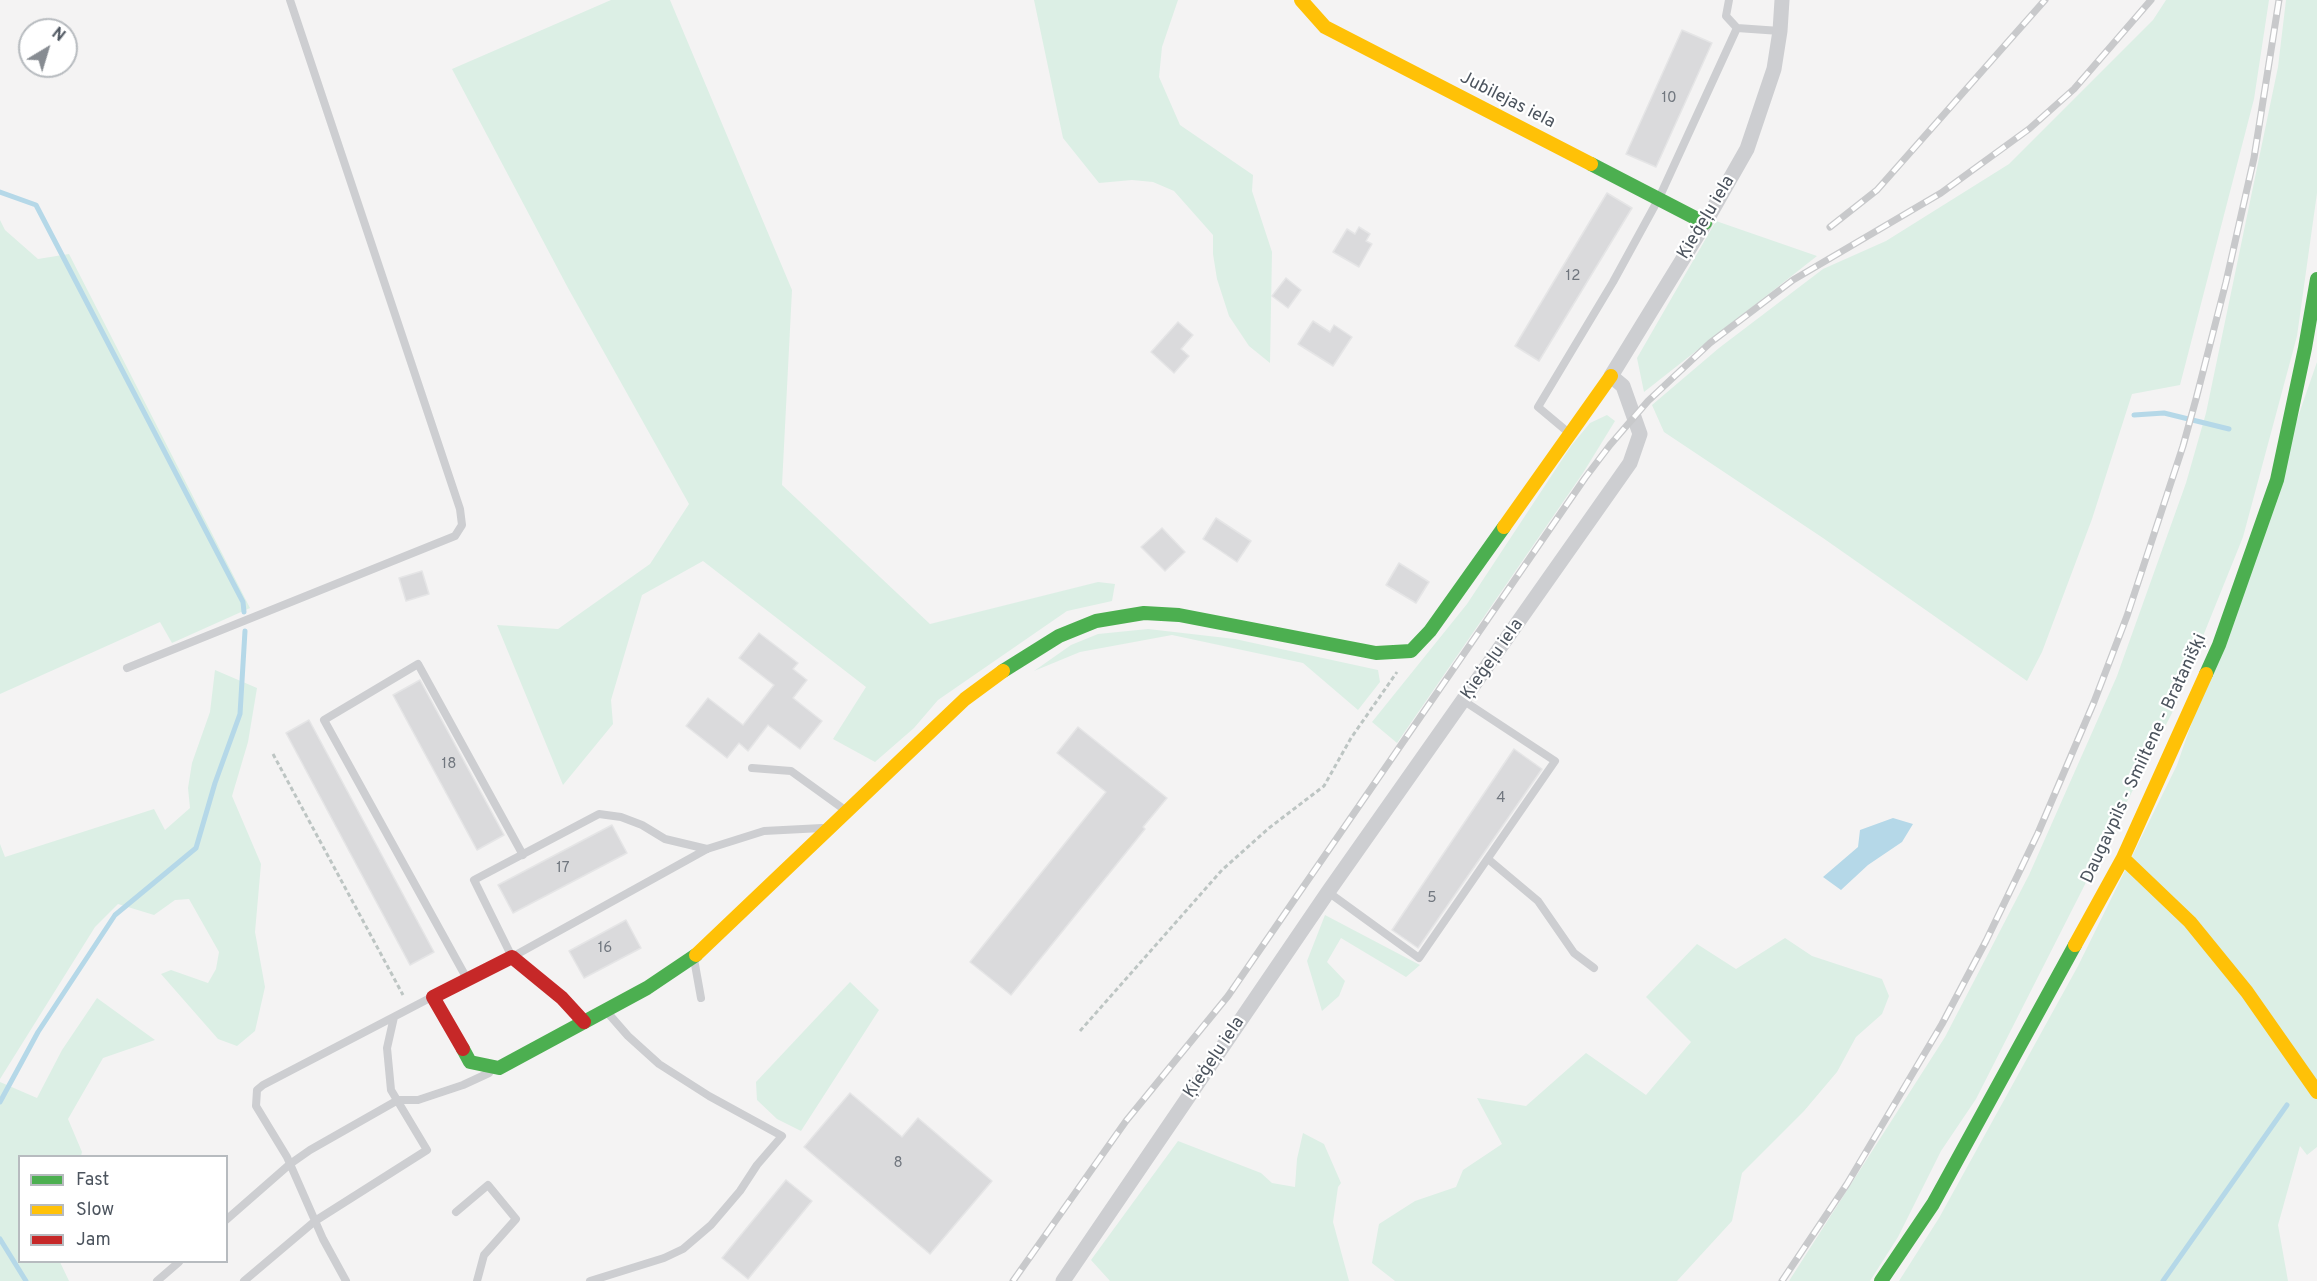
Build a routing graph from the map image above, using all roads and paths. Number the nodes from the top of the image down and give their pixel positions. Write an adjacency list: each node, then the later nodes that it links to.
1 (290, 0): 13 (lane)
2 (1301, 0): 7 (street, Jubilejas iela)
3 (1729, 0): 5 (lane)
4 (1782, 0): 6 (street, Ķieģeļu iela)
5 (1737, 28): 6 (lane); 7 (lane)
6 (1780, 31): 8 (street, Ķieģeļu iela)
7 (1659, 198): 8 (street, Jubilejas iela); 11 (lane)
8 (1705, 224): 10 (street, Ķieģeļu iela)
9 (2317, 279): 21 (street, Daugavpils - Smiltene - Bratanišķi)
10 (1611, 376): 11 (street); 14 (street, Ķieģeļu iela)
11 (1570, 434): 12 (street)
12 (1411, 651): 17 (street); 34 (path)
13 (127, 668)
14 (1464, 701): 22 (lane); 23 (street, Ķieģeļu iela)
15 (273, 754): 28 (path)
16 (752, 768): 17 (lane)
17 (846, 810): 18 (street)
18 (828, 828): 19 (lane); 25 (street)
19 (707, 849): 20 (lane); 24 (lane)
20 (523, 855): 24 (lane); 27 (lane)
21 (2123, 858): 36 (street); 49 (street, Daugavpils - Smiltene - Bratanišķi)
22 (1488, 859): 23 (lane); 26 (lane)
23 (1328, 892): 48 (street, Ķieģeļu iela)
24 (512, 957): 27 (street); 33 (street)
25 (694, 957): 30 (lane); 31 (street)
26 (1594, 968)
27 (467, 978): 29 (street)
28 (403, 995)
29 (433, 997): 32 (lane); 35 (street)
30 (701, 998)
31 (606, 1010): 33 (street); 47 (lane)
32 (394, 1017): 37 (lane); 38 (lane)
33 (585, 1022): 35 (street)
34 (1080, 1032)
35 (499, 1068): 37 (lane)
36 (2317, 1092)
37 (398, 1100): 38 (lane); 41 (lane)
38 (290, 1164): 40 (lane); 41 (lane)
39 (456, 1212): 46 (lane)
40 (228, 1218)
41 (315, 1221): 44 (lane); 45 (lane)
42 (178, 1263): 43 (lane)
43 (157, 1281)
44 (244, 1281)
45 (346, 1281)
46 (477, 1281)
47 (590, 1281)
48 (1063, 1281)
49 (1881, 1281)

